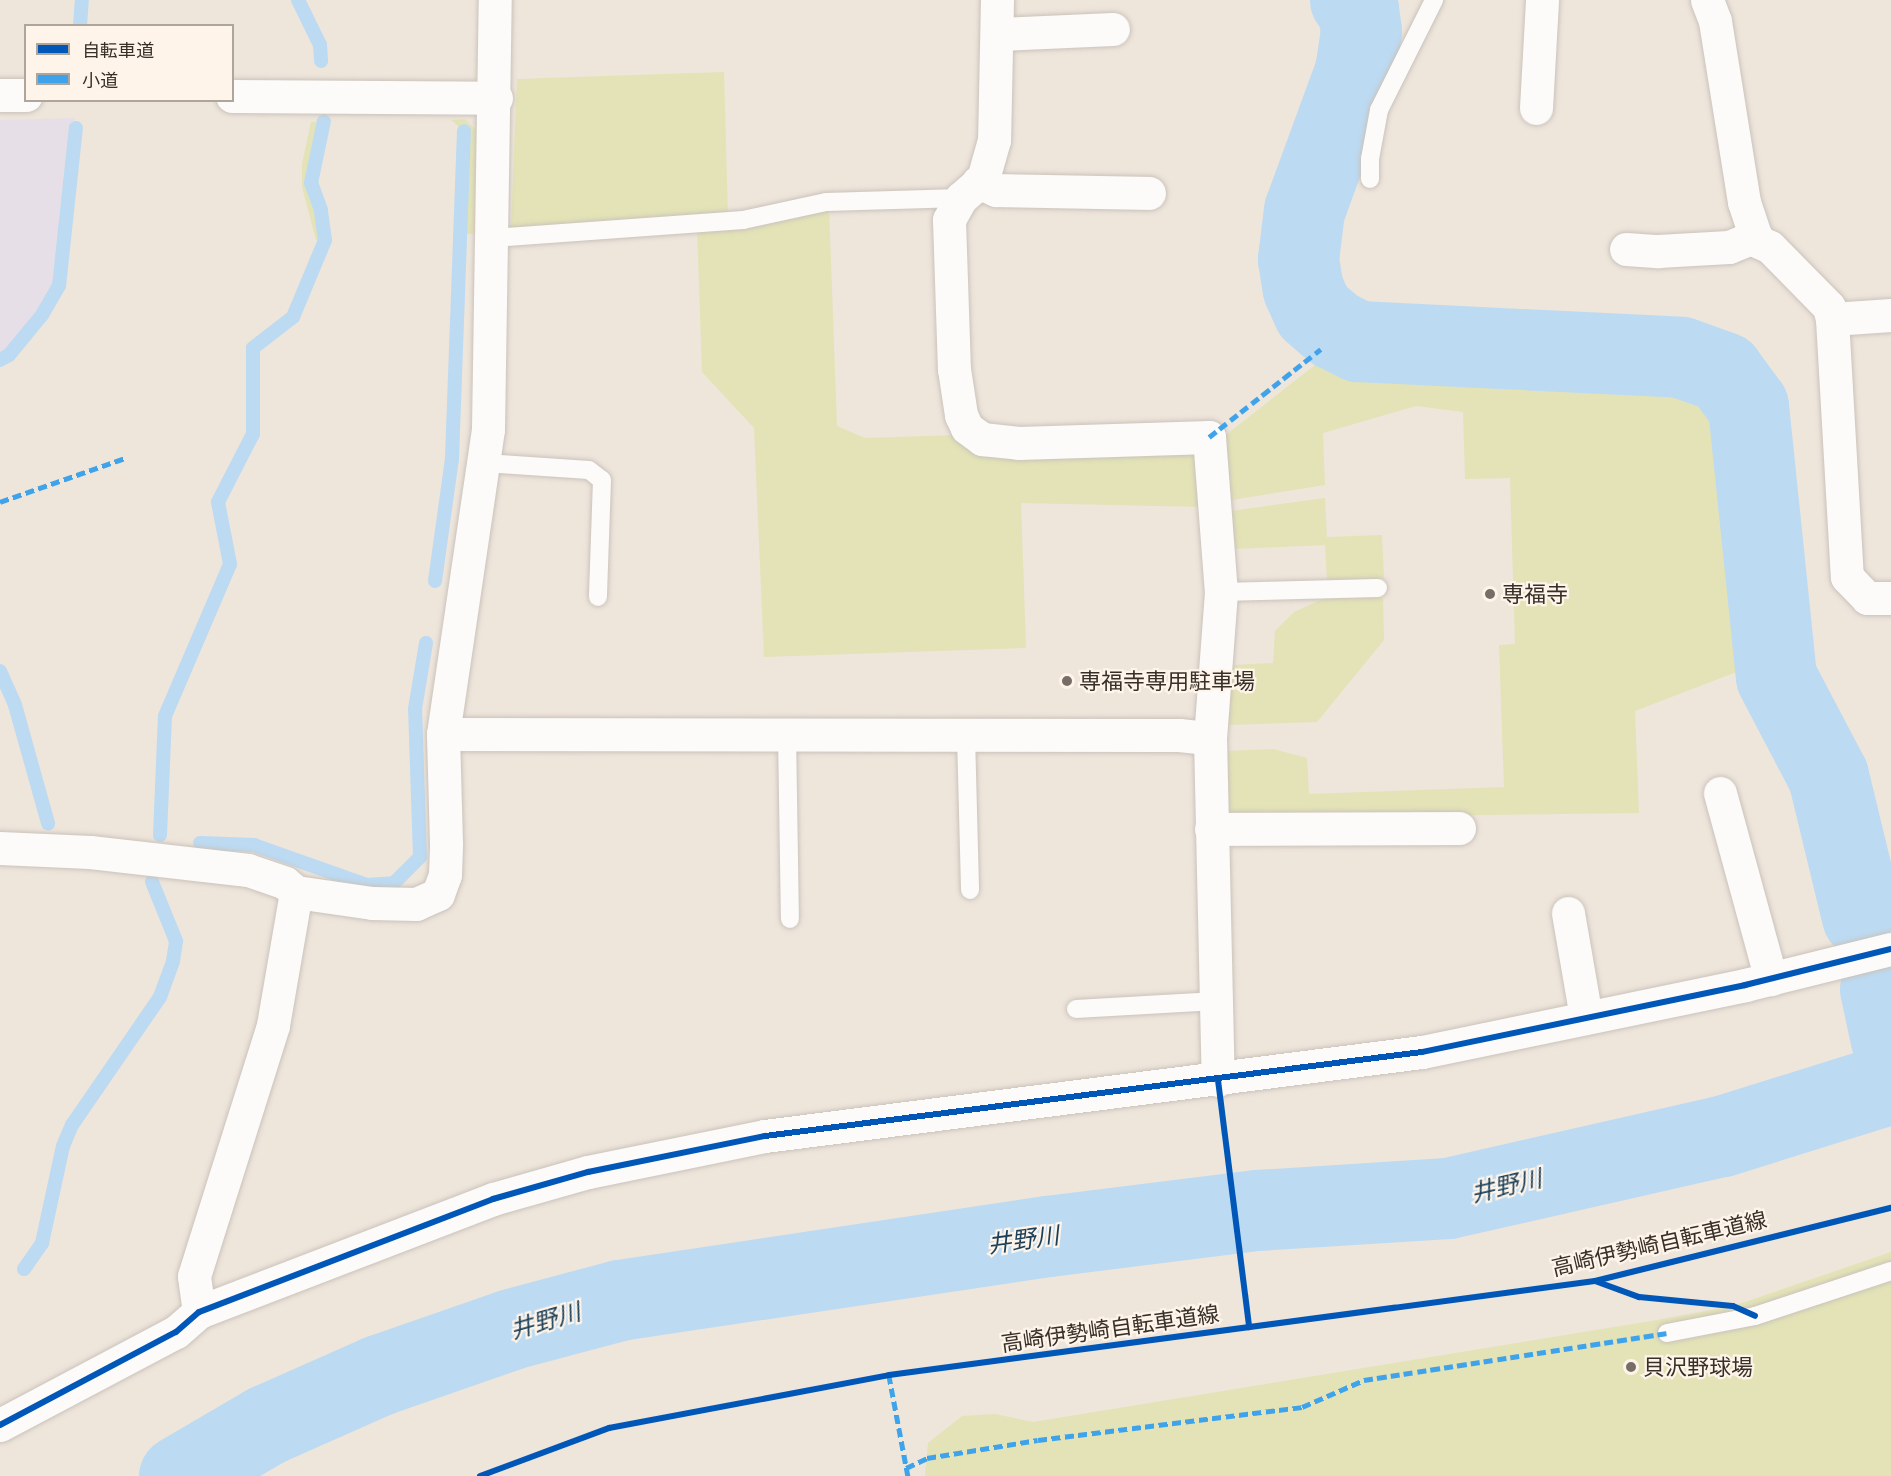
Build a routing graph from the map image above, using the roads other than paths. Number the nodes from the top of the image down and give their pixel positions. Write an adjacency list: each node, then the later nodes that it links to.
1 (495, 0): 11 (street)
2 (997, 0): 7 (street)
3 (1434, 0): 13 (lane)
4 (1542, 0): 12 (street)
5 (1707, 0): 16 (street)
6 (1113, 29): 7 (street)
7 (999, 34): 14 (street)
8 (0, 95): 9 (street)
9 (24, 95)
10 (234, 96): 11 (street)
11 (496, 98): 17 (street)
12 (1536, 108)
13 (1370, 179)
14 (970, 190): 15 (street); 17 (lane); 23 (street)
15 (1149, 193)
16 (1756, 236): 18 (street); 20 (street)
17 (493, 238): 21 (street)
18 (1626, 249)
19 (1891, 315): 20 (street)
20 (1832, 319): 25 (street)
21 (485, 463): 24 (lane); 27 (street)
22 (1378, 588): 23 (lane)
23 (1221, 592): 29 (street)
24 (598, 597)
25 (1891, 598)
26 (787, 733): 27 (street); 28 (street); 37 (lane)
27 (443, 734): 35 (street)
28 (966, 735): 29 (street); 34 (lane)
29 (1210, 738): 32 (street)
30 (1720, 793): 39 (street)
31 (1459, 828): 32 (street)
32 (1211, 829): 40 (street)
33 (0, 848): 35 (street)
34 (970, 890)
35 (296, 892): 45 (street)
36 (1568, 913): 42 (street)
37 (790, 919)
38 (1891, 949): 39 (street)
39 (1771, 979): 42 (street)
40 (1216, 1001): 41 (lane); 43 (street)
41 (1076, 1009)
42 (1586, 1017): 43 (street)
43 (1218, 1080): 45 (street)
44 (1891, 1271): 46 (lane)
45 (199, 1312): 47 (street)
46 (1667, 1333)
47 (0, 1425)

